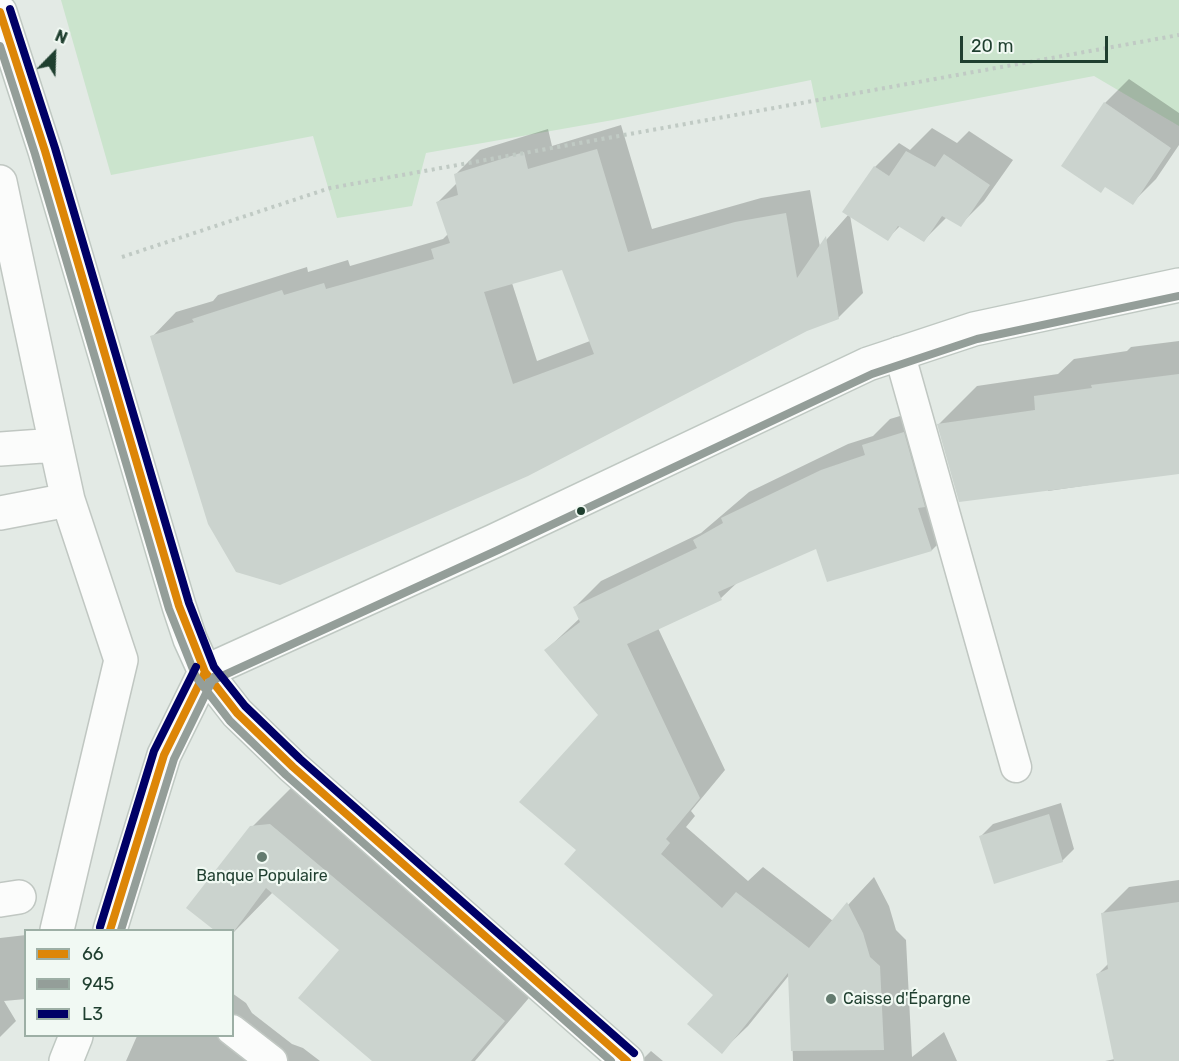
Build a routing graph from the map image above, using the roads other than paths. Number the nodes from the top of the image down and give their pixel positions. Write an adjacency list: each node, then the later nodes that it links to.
1 (0, 12): 2 (street)
2 (9, 67): 10 (street)
3 (0, 182): 6 (street)
4 (1179, 285): 5 (street)
5 (898, 352): 10 (street); 11 (lane)
6 (56, 446): 7 (street); 8 (street)
7 (0, 449)
8 (68, 500): 9 (street); 12 (street)
9 (0, 513)
10 (206, 672): 13 (street); 18 (street)
11 (1016, 766)
12 (57, 929)
13 (110, 929)
14 (234, 1032): 17 (lane)
15 (75, 1037): 16 (street)
16 (66, 1061)
17 (272, 1061)
18 (627, 1061)

